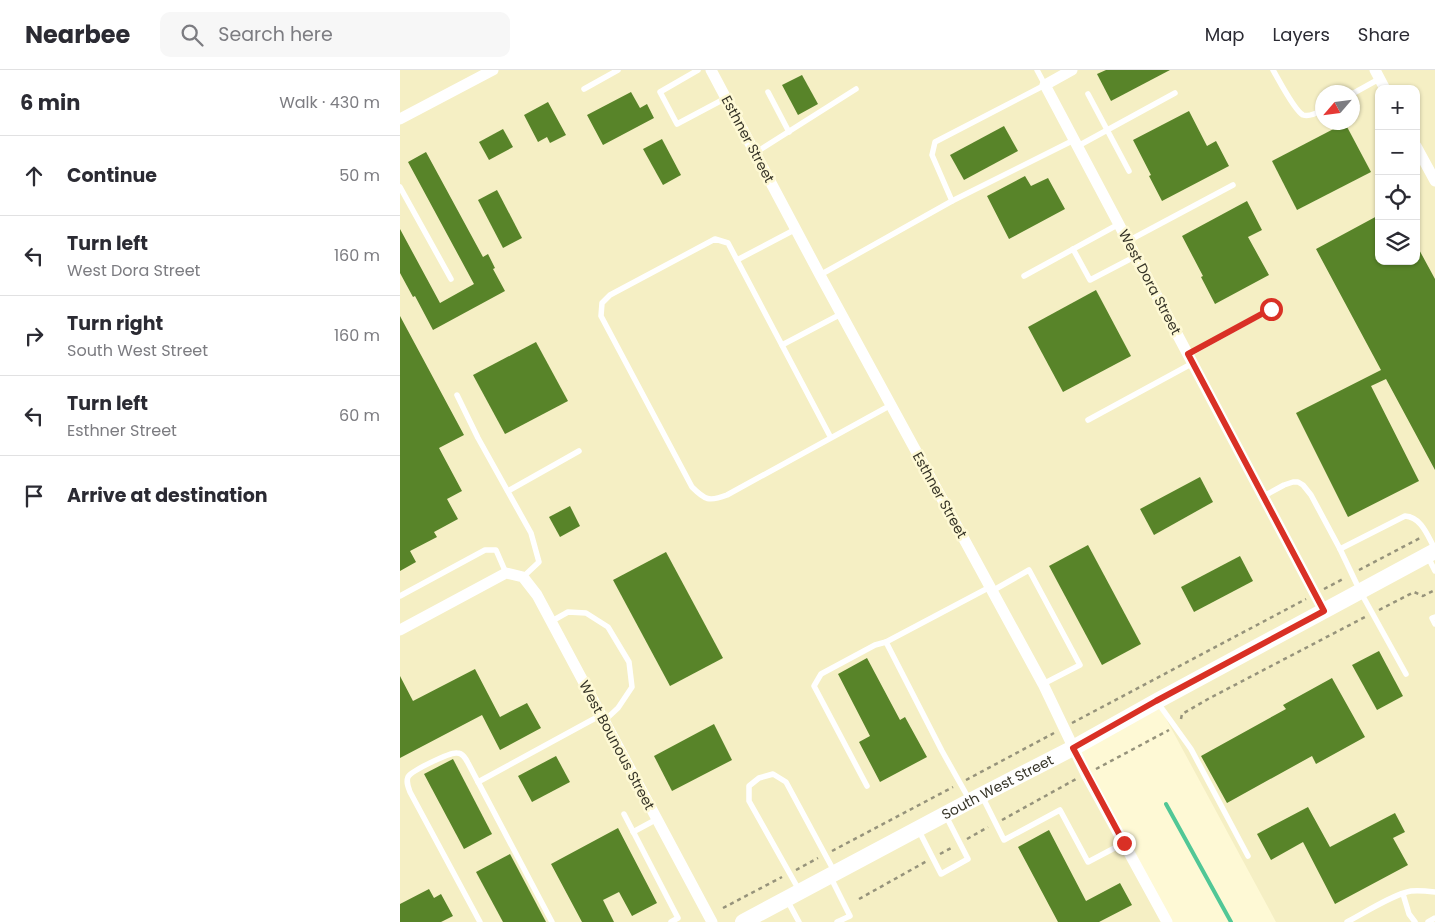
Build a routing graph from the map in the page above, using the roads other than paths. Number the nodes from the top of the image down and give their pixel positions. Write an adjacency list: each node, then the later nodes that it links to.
1 (493, 70): 18 (street)
2 (618, 70): 10 (lane)
3 (698, 70): 16 (lane)
4 (711, 70): 16 (street, Esthner Street)
5 (1037, 70): 9 (lane)
6 (1072, 70): 9 (street)
7 (1273, 70): 17 (lane)
8 (1380, 79): 12 (lane)
9 (1045, 85): 21 (street, West Dora Street); 28 (lane)
10 (584, 89)
11 (856, 89): 20 (lane)
12 (1360, 90)
13 (768, 92): 20 (lane)
14 (1175, 93): 19 (lane)
15 (1088, 94): 19 (lane)
16 (726, 98): 22 (street, Esthner Street)
17 (1315, 113)
18 (400, 119)
19 (1107, 130): 21 (lane); 24 (lane)
20 (789, 132): 22 (lane)
21 (1076, 143): 28 (lane); 29 (street, West Dora Street)
22 (755, 153): 30 (street, Esthner Street)
23 (1420, 153): 25 (street)
24 (1129, 171)
25 (1435, 181)
26 (1234, 185): 31 (lane)
27 (400, 187): 37 (lane)
28 (952, 201): 35 (lane)
29 (1119, 224): 31 (street, West Dora Street); 32 (lane)
30 (796, 230): 34 (lane); 35 (street, Esthner Street)
31 (1128, 241): 33 (street, West Dora Street)
32 (1073, 249): 33 (lane); 36 (lane)
33 (1136, 256): 41 (street, West Dora Street)
34 (737, 260): 40 (lane); 45 (lane)
35 (820, 275): 39 (street, Esthner Street)
36 (1024, 276)
37 (451, 279)
38 (1271, 309): 41 (lane)
39 (841, 314): 40 (lane); 43 (street, Esthner Street)
40 (782, 345): 45 (lane)
41 (1191, 359): 44 (lane); 48 (street, West Dora Street)
42 (457, 395): 47 (lane)
43 (891, 405): 45 (lane); 53 (street, Esthner Street)
44 (1088, 420)
45 (832, 438)
46 (579, 452): 47 (lane)
47 (508, 491): 52 (lane)
48 (1264, 496): 49 (lane); 56 (street, West Dora Street)
49 (1340, 549): 50 (lane); 54 (lane)
50 (1432, 552): 51 (lane); 54 (main road, South West Street)
51 (1435, 571)
52 (515, 575): 55 (lane); 58 (street, West Bounous Street); 60 (street)
53 (991, 589): 61 (lane); 63 (street, Esthner Street); 63 (lane)
54 (1360, 592): 56 (main road, South West Street); 62 (lane)
55 (400, 596)
56 (1324, 611): 64 (main road, South West Street)
57 (1435, 617): 59 (lane)
58 (552, 622): 65 (street, West Bounous Street); 65 (lane)
59 (1435, 624)
60 (400, 630)
61 (886, 642): 68 (lane); 69 (lane)
62 (1406, 674)
63 (1043, 684): 66 (street, Esthner Street)
64 (1156, 701): 66 (main road, South West Street); 76 (lane)
65 (603, 718): 67 (lane); 72 (street, West Bounous Street)
66 (1073, 748): 69 (main road, South West Street); 75 (street, Esthner Street)
67 (478, 782): 84 (lane); 85 (lane)
68 (867, 786)
69 (975, 798): 71 (main road, South West Street); 75 (lane)
70 (624, 814): 74 (lane)
71 (945, 814): 73 (main road, South West Street); 73 (lane)
72 (657, 819): 74 (lane); 87 (street, West Bounous Street)
73 (918, 829): 77 (main road, South West Street)
74 (633, 832): 86 (lane)
75 (1124, 843): 82 (street, Esthner Street)
76 (1248, 856)
77 (832, 874): 80 (main road, South West Street); 80 (lane); 89 (lane)
78 (1435, 892): 79 (lane)
79 (1403, 894): 91 (lane); 92 (lane)
80 (793, 895): 83 (main road, South West Street); 88 (lane)
81 (1435, 918): 93 (lane)
82 (1165, 919): 90 (street)
83 (750, 920)
84 (480, 922)
85 (552, 922)
86 (671, 922)
87 (712, 922)
88 (799, 922)
89 (837, 922)
90 (1152, 922)
91 (1348, 922)
92 (1415, 922)
93 (1428, 922)

